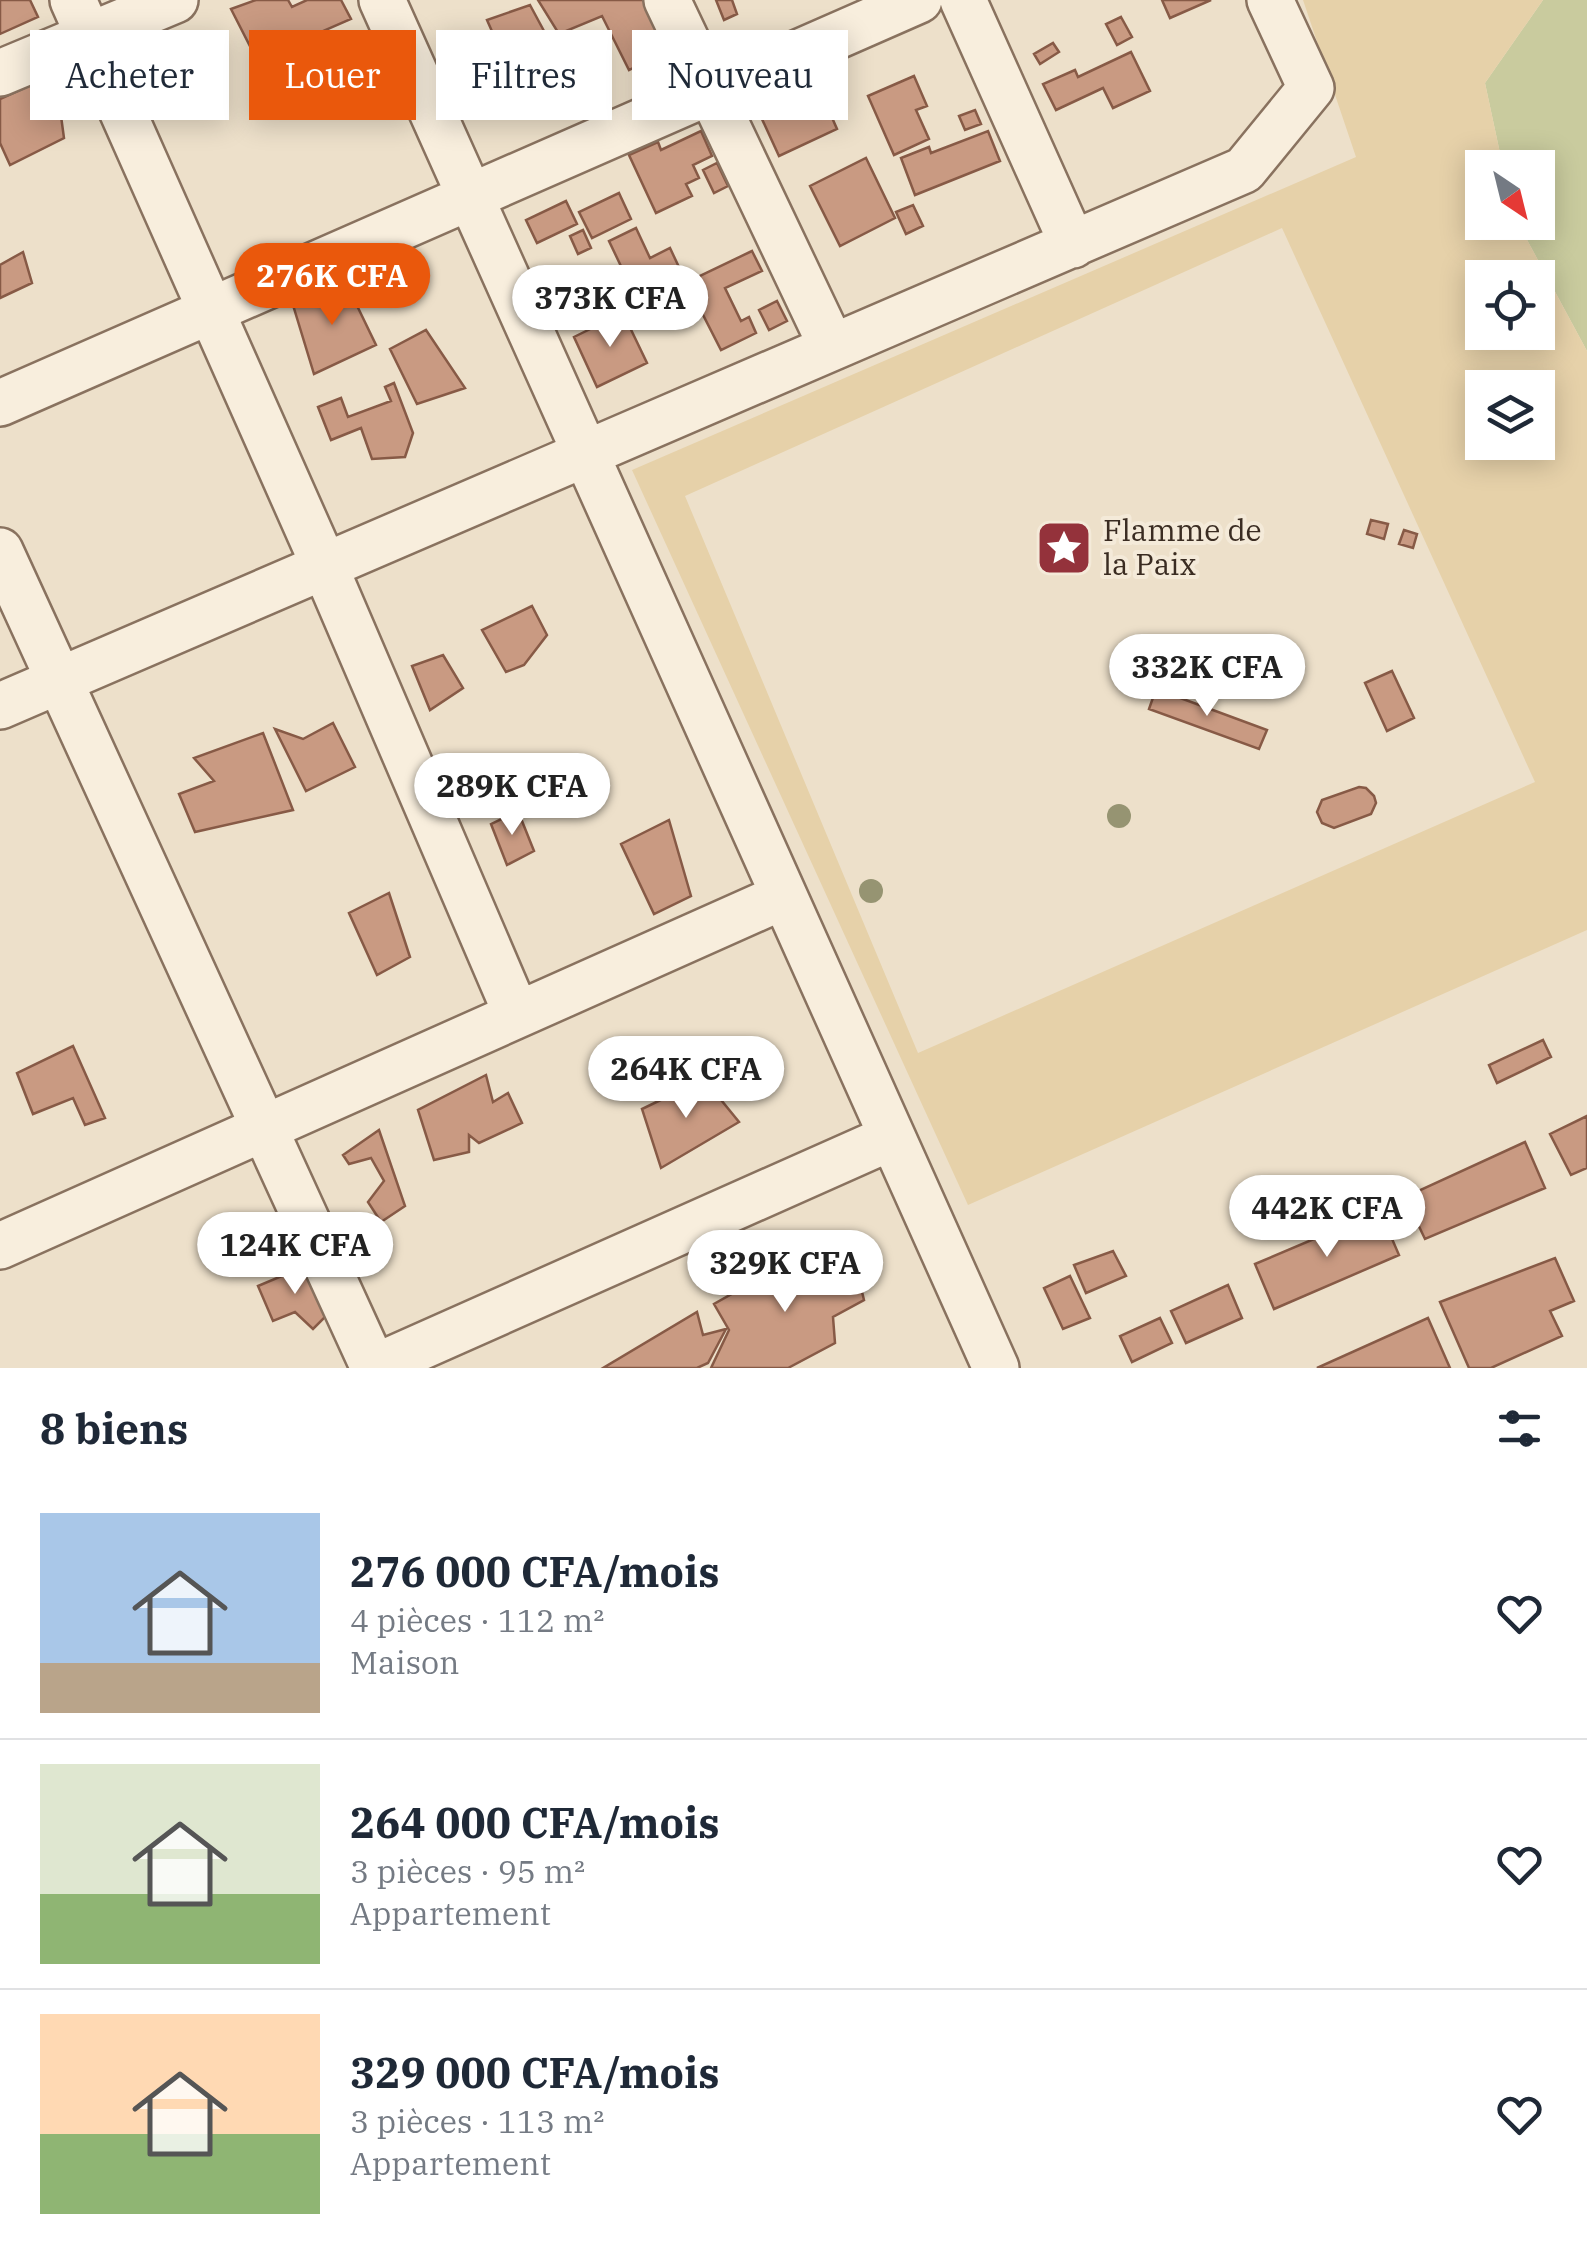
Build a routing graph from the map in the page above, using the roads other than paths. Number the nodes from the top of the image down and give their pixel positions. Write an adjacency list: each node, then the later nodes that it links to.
1 (175, 0): 7 (street)
2 (382, 0): 13 (street)
3 (667, 0): 8 (street)
4 (919, 0): 9 (street)
5 (964, 0): 14 (street)
6 (1270, 0): 14 (street)
7 (81, 18): 10 (street); 15 (street)
8 (681, 30)
9 (848, 31)
10 (0, 73)
11 (646, 120): 13 (street)
12 (723, 120): 16 (street)
13 (470, 198): 15 (street); 18 (street)
14 (1073, 245): 16 (street)
15 (212, 312): 17 (street); 20 (street)
16 (832, 347): 18 (street)
17 (0, 404)
18 (586, 454): 20 (street); 23 (street)
19 (0, 551): 21 (street)
20 (324, 565): 21 (street); 24 (street)
21 (59, 680): 22 (street); 25 (street)
22 (0, 706)
23 (784, 896): 24 (street); 26 (street)
24 (517, 1015): 25 (street)
25 (263, 1127): 27 (street); 28 (street)
26 (892, 1137): 28 (street); 29 (street)
27 (0, 1246)
28 (373, 1368)
29 (996, 1368)

